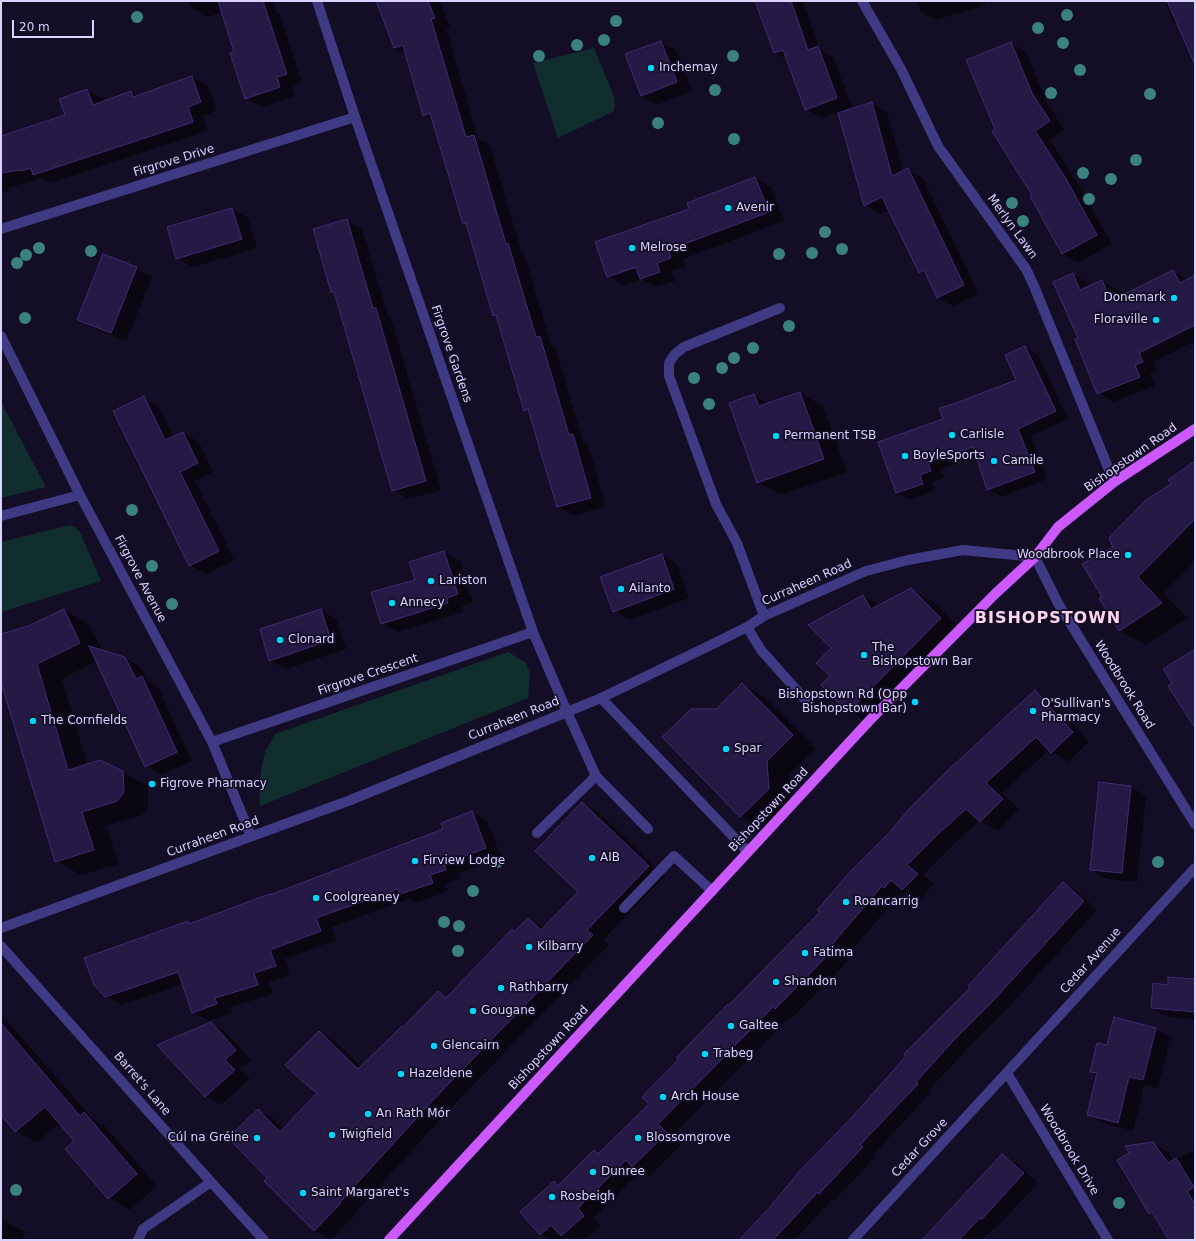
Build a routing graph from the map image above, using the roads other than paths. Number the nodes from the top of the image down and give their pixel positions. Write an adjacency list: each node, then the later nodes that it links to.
1 (317, 1): 3 (street, Firgrove Gardens)
2 (862, 1): 8 (street, Merlyn Lawn)
3 (355, 117): 4 (street, Firgrove Drive); 14 (street, Firgrove Gardens)
4 (1, 229)
5 (780, 308): 12 (street)
6 (1, 336): 9 (street, Firgrove Avenue)
7 (1195, 429): 8 (main road, Bishopstown Road)
8 (1114, 482): 11 (main road, Bishopstown Road)
9 (80, 495): 10 (street); 18 (street, Firgrove Avenue)
10 (1, 516)
11 (1035, 558): 12 (street, Curraheen Road); 20 (street, Woodbrook Road); 24 (main road, Bishopstown Road)
12 (764, 616): 13 (street, Curraheen Road)
13 (747, 627): 15 (street, Curraheen Road); 16 (street)
14 (533, 632): 17 (street, Firgrove Gardens); 18 (street, Firgrove Crescent)
15 (601, 698): 17 (street, Curraheen Road); 24 (street)
16 (809, 704)
17 (567, 712): 19 (street, Firgrove Gardens); 23 (street, Curraheen Road)
18 (212, 742): 23 (street, Firgrove Avenue)
19 (596, 776): 21 (street); 22 (street)
20 (1195, 824)
21 (648, 829)
22 (537, 833)
23 (251, 836): 28 (street, Curraheen Road)
24 (748, 852): 26 (main road, Bishopstown Road)
25 (1195, 868): 30 (street, Cedar Avenue)
26 (712, 890): 27 (street); 34 (main road, Bishopstown Road)
27 (624, 908)
28 (1, 928)
29 (1, 946): 31 (street, Barret's Lane)
30 (1007, 1073): 35 (street, Cedar Grove); 36 (street, Woodbrook Drive)
31 (211, 1182): 32 (street); 33 (street, Barret's Lane)
32 (138, 1240)
33 (264, 1240)
34 (389, 1240)
35 (852, 1240)
36 (1108, 1240)

